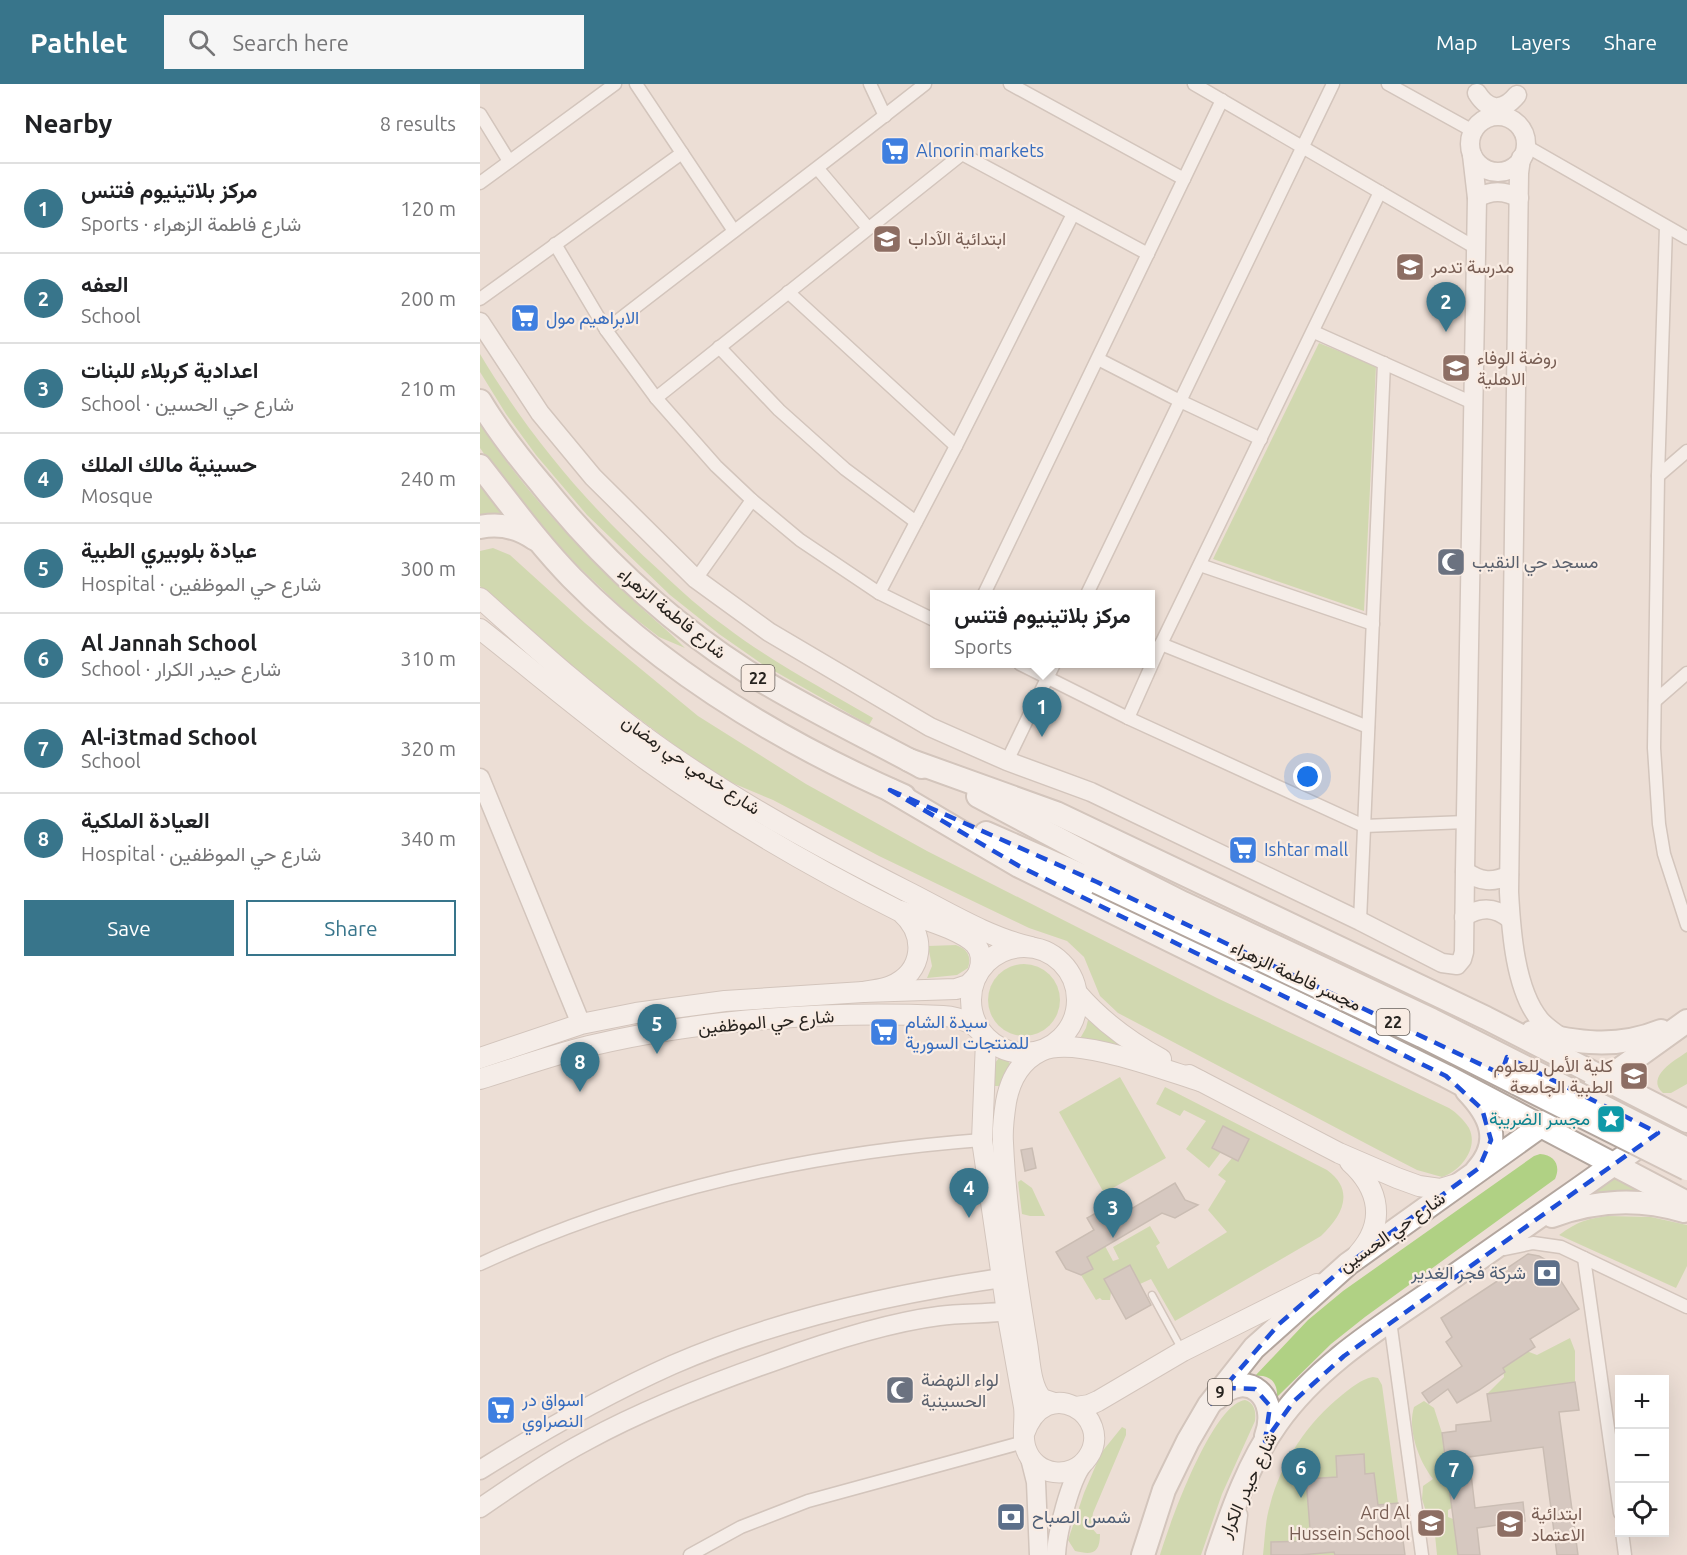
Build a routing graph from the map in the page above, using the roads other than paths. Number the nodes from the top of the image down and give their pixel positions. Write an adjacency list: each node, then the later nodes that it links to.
1 (615, 84): 19 (street)
2 (636, 84): 17 (street)
3 (870, 84): 13 (street)
4 (926, 84): 13 (street)
5 (1010, 84): 21 (street)
6 (1194, 84): 11 (street)
7 (1333, 84): 16 (street)
8 (1388, 84): 14 (street)
9 (1477, 88): 10 (main road); 14 (main road)
10 (1517, 90): 15 (main road)
11 (1222, 100): 16 (street); 21 (street)
12 (480, 114): 19 (street)
13 (885, 116): 20 (street)
14 (1473, 130): 15 (main road); 18 (main road)
15 (1523, 146): 18 (main road); 25 (main road); 27 (street)
16 (1303, 147): 23 (street); 44 (street)
17 (682, 153): 29 (street); 31 (street)
18 (1472, 155): 24 (main road)
19 (509, 161): 22 (street)
20 (818, 169): 28 (street); 29 (street)
21 (1184, 179): 33 (street)
22 (480, 183)
23 (1380, 192): 32 (street); 38 (street)
24 (1477, 198): 25 (main road); 32 (main road)
25 (1519, 198): 84 (main road)
26 (1073, 214): 28 (street); 33 (street); 47 (street)
27 (1666, 227): 30 (street); 50 (street)
28 (868, 228): 34 (street)
29 (734, 231): 37 (street)
30 (1687, 238)
31 (555, 244): 35 (street); 37 (street)
32 (1476, 248): 45 (main road)
33 (1148, 254): 40 (street)
34 (788, 292): 39 (street); 47 (street)
35 (480, 299)
36 (480, 322): 56 (main road)
37 (606, 330): 42 (street)
38 (1314, 332): 41 (street); 46 (street)
39 (719, 347): 42 (street); 52 (street)
40 (1098, 358): 44 (street); 57 (street)
41 (1384, 363): 45 (street); 62 (street)
42 (656, 398): 51 (street)
43 (480, 401): 76 (highway, شارع فاطمة الزهراء / 22)
44 (1180, 401): 46 (street); 58 (street)
45 (1473, 403): 80 (main road)
46 (1261, 439): 55 (street)
47 (956, 446): 52 (street)
48 (1687, 451): 50 (street)
49 (480, 466): 54 (highway, شارع فاطمة الزهراء / 22)
50 (1658, 476): 73 (street)
51 (752, 500): 56 (street); 59 (street)
52 (916, 522): 59 (street)
53 (480, 527): 54 (highway)
54 (540, 542): 79 (highway, شارع فاطمة الزهراء / 22)
55 (1200, 565): 62 (street); 64 (street)
56 (696, 579): 77 (main road)
57 (986, 590)
58 (1089, 590)
59 (879, 593): 61 (street)
60 (480, 598): 90 (main road, شارع خدمي حي رمضان)
61 (930, 618)
62 (1373, 624): 75 (street)
63 (480, 629): 66 (main road)
64 (1161, 644): 67 (street); 75 (street)
65 (480, 647): 66 (main road)
66 (514, 655): 85 (main road)
67 (1155, 657)
68 (1029, 668): 72 (street)
69 (1052, 668): 72 (street)
70 (1150, 668): 74 (street)
71 (1687, 673): 73 (street)
72 (1047, 678): 74 (street); 77 (street)
73 (1655, 701): 89 (street)
74 (1128, 718): 81 (street)
75 (1368, 727): 81 (street)
76 (909, 760): 83 (highway, شارع فاطمة الزهراء / 22); 94 (highway)
77 (1007, 761): 88 (main road)
78 (480, 778): 96 (main road)
79 (890, 790): 83 (highway, شارع فاطمة الزهراء / 22); 101 (highway)
80 (1466, 822): 81 (street); 82 (main road)
81 (1364, 826): 88 (street)
82 (1465, 871): 84 (main road); 86 (main road)
83 (1102, 873): 108 (highway, مجسر فاطمة الزهراء / 22, bridge); 111 (highway, مجسر فاطمة الزهراء / 22, bridge)
84 (1509, 874): 87 (main road)
85 (885, 904): 91 (main road); 92 (main road)
86 (1464, 917): 87 (main road); 88 (main road)
87 (1510, 920): 98 (main road)
88 (1360, 921)
89 (1687, 925)
90 (1031, 947): 91 (main road); 93 (main road)
91 (977, 974): 92 (main road, شارع حي الموظفين); 97 (main road)
92 (863, 992): 96 (main road, شارع حي الموظفين)
93 (1077, 993): 99 (main road); 104 (main road)
94 (1485, 1018): 98 (highway); 101 (highway); 103 (highway)
95 (1687, 1020): 98 (highway); 103 (highway, شارع حي الحسين)
96 (581, 1024): 100 (main road, شارع حي الموظفين)
97 (982, 1032): 99 (main road); 102 (main road, شارع حي الموظفين); 107 (main road)
98 (1566, 1040)
99 (1044, 1050): 104 (main road); 120 (main road)
100 (480, 1058)
101 (1446, 1076): 106 (highway); 112 (highway)
102 (480, 1079)
103 (1606, 1079): 105 (highway); 106 (highway, شارع حي الحسين / 9)
104 (1200, 1080): 109 (main road)
105 (1685, 1117): 110 (highway)
106 (1541, 1126): 110 (highway); 112 (highway, شارع حي الحسين / 9)
107 (982, 1140): 118 (street); 120 (main road)
108 (1687, 1149)
109 (1339, 1153): 112 (main road); 119 (main road)
110 (1614, 1164): 113 (highway); 115 (highway)
111 (1687, 1169)
112 (1468, 1179): 119 (highway, شارع حي الحسين / 9)
113 (1687, 1203)
114 (1687, 1211): 115 (highway)
115 (1521, 1229): 116 (highway)
116 (1480, 1258): 117 (street); 124 (highway)
117 (1584, 1258): 122 (street); 136 (street)
118 (480, 1264)
119 (1348, 1264): 126 (main road, شارع حي الحسين); 129 (highway, 9)
120 (1010, 1277): 123 (main road); 125 (main road)
121 (1152, 1295): 126 (lane)
122 (1687, 1307)
123 (1014, 1310): 127 (main road); 128 (main road); 132 (main road)
124 (1390, 1321): 131 (highway, شارع حيدر الكرار); 145 (street)
125 (741, 1339): 127 (main road); 134 (main road)
126 (1183, 1351): 130 (main road, شارع حي الحسين)
127 (750, 1370): 137 (main road)
128 (1054, 1403): 130 (main road); 132 (main road)
129 (1209, 1406): 131 (highway); 142 (highway, 9)
130 (1076, 1407): 133 (main road)
131 (1265, 1441): 135 (highway, شارع حيدر الكرار)
132 (1026, 1445): 133 (main road); 139 (street); 140 (main road)
133 (1083, 1464): 141 (main road)
134 (480, 1470)
135 (1245, 1481): 143 (highway, شارع حيدر الكرار); 144 (main road)
136 (1616, 1483)
137 (480, 1508)
138 (1623, 1537): 146 (street)
139 (690, 1555)
140 (1039, 1555)
141 (1056, 1555)
142 (1143, 1555)
143 (1217, 1555)
144 (1233, 1555)
145 (1422, 1555)
146 (1625, 1555)

